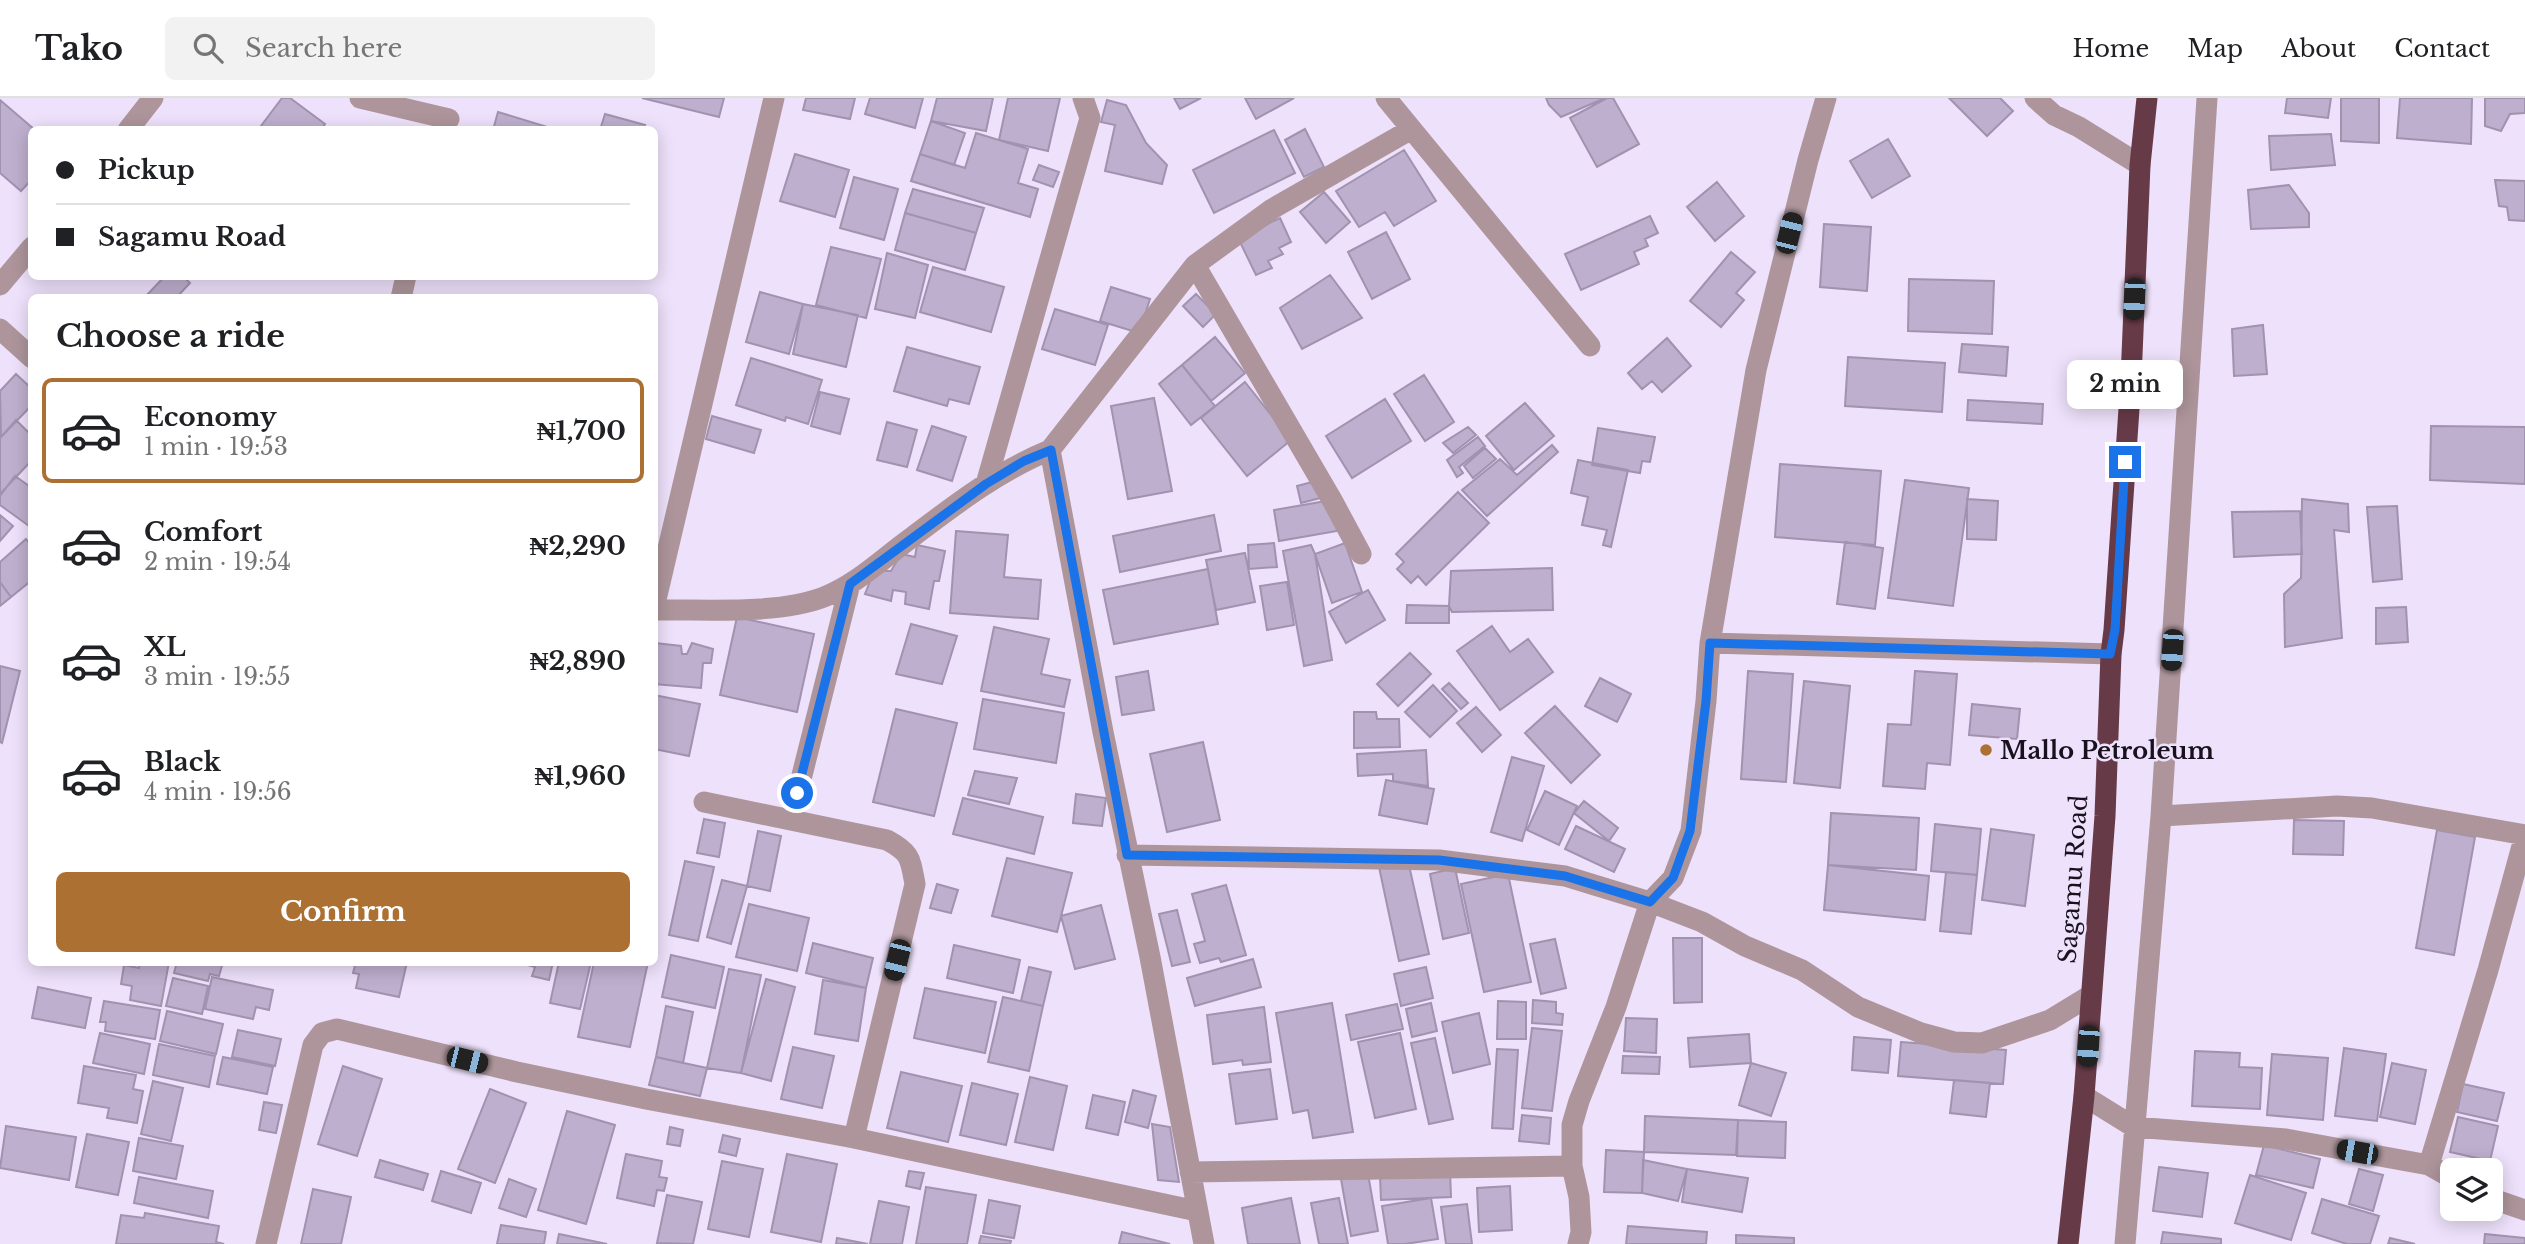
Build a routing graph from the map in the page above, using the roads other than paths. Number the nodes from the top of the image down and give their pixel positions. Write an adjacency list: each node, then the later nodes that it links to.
1 (153, 98): 12 (street)
2 (360, 98): 11 (street)
3 (455, 98): 11 (street)
4 (774, 98): 25 (street)
5 (1083, 98): 22 (street)
6 (1386, 98): 13 (street)
7 (1826, 98): 27 (street)
8 (2035, 98): 14 (street)
9 (2147, 98): 14 (highway, Sagamu Road)
10 (2207, 98): 30 (street)
11 (447, 124)
12 (131, 126)
13 (1410, 130): 16 (street); 19 (street)
14 (2140, 165): 28 (highway, Sagamu Road)
15 (28, 252): 17 (street)
16 (1195, 265): 21 (street); 23 (street)
17 (0, 285)
18 (0, 329): 20 (street)
19 (1590, 346)
20 (28, 354)
21 (1051, 450): 22 (street); 33 (street)
22 (986, 484): 24 (street)
23 (1361, 554)
24 (850, 584): 26 (street); 31 (street)
25 (658, 592)
26 (658, 609)
27 (1710, 643): 28 (street); 34 (street)
28 (2110, 654): 35 (highway, Sagamu Road)
29 (704, 802): 31 (street)
30 (2161, 816): 32 (street); 37 (street)
31 (791, 820): 38 (street)
32 (2525, 835): 39 (street)
33 (1127, 855): 34 (street); 42 (street)
34 (1650, 902): 35 (street); 40 (street)
35 (2091, 995): 36 (highway, Sagamu Road)
36 (2084, 1096): 37 (street); 49 (highway, Sagamu Road)
37 (2134, 1127): 39 (street); 50 (street)
38 (854, 1138): 45 (street); 46 (street)
39 (2429, 1165): 41 (street)
40 (1572, 1166): 42 (street); 48 (street)
41 (2440, 1171)
42 (1190, 1172): 45 (street)
43 (2503, 1202): 44 (street)
44 (2525, 1210)
45 (1196, 1211): 47 (street)
46 (266, 1244)
47 (1204, 1244)
48 (1578, 1244)
49 (2068, 1244)
50 (2125, 1244)

